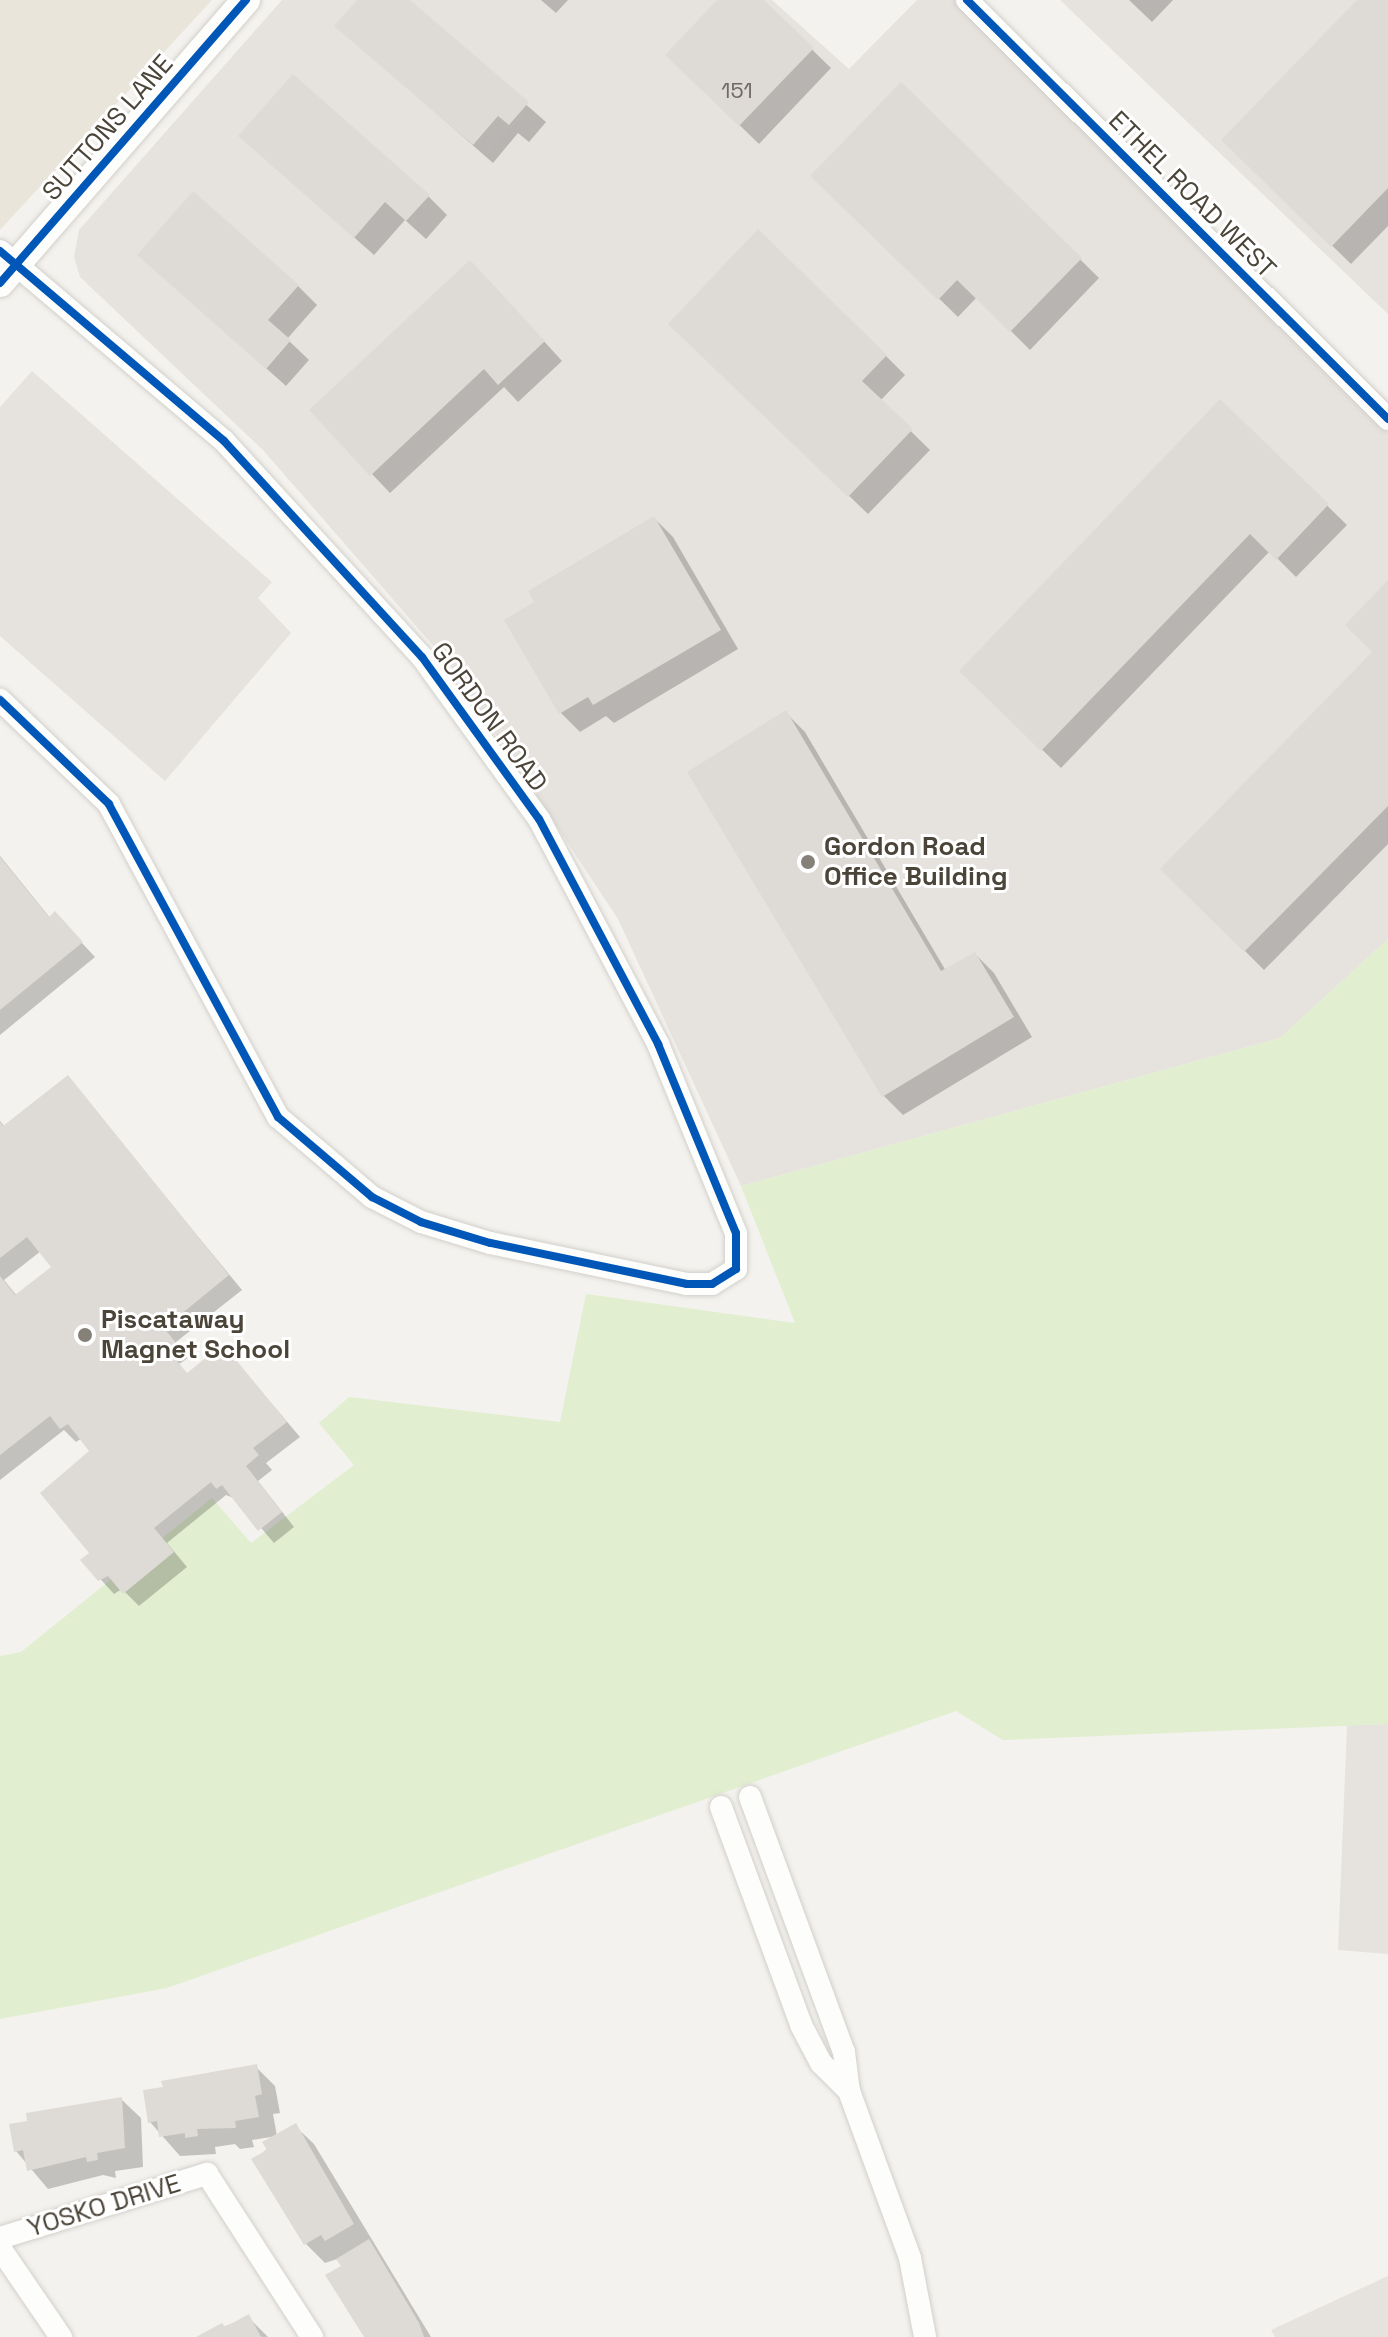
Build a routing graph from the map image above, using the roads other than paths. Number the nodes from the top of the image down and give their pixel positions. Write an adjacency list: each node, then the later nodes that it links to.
1 (246, 0): 3 (street, SUTTONS LANE)
2 (967, 0): 4 (street, ETHEL ROAD WEST)
3 (6, 266): 5 (street, GORDON ROAD)
4 (1388, 419)
5 (0, 700)
6 (750, 1797): 8 (street)
7 (721, 1807): 8 (street)
8 (849, 2091): 13 (street)
9 (0, 2238): 12 (street, YOSKO DRIVE)
10 (0, 2248): 11 (street, YOSKO DRIVE)
11 (61, 2337)
12 (312, 2337)
13 (925, 2337)

